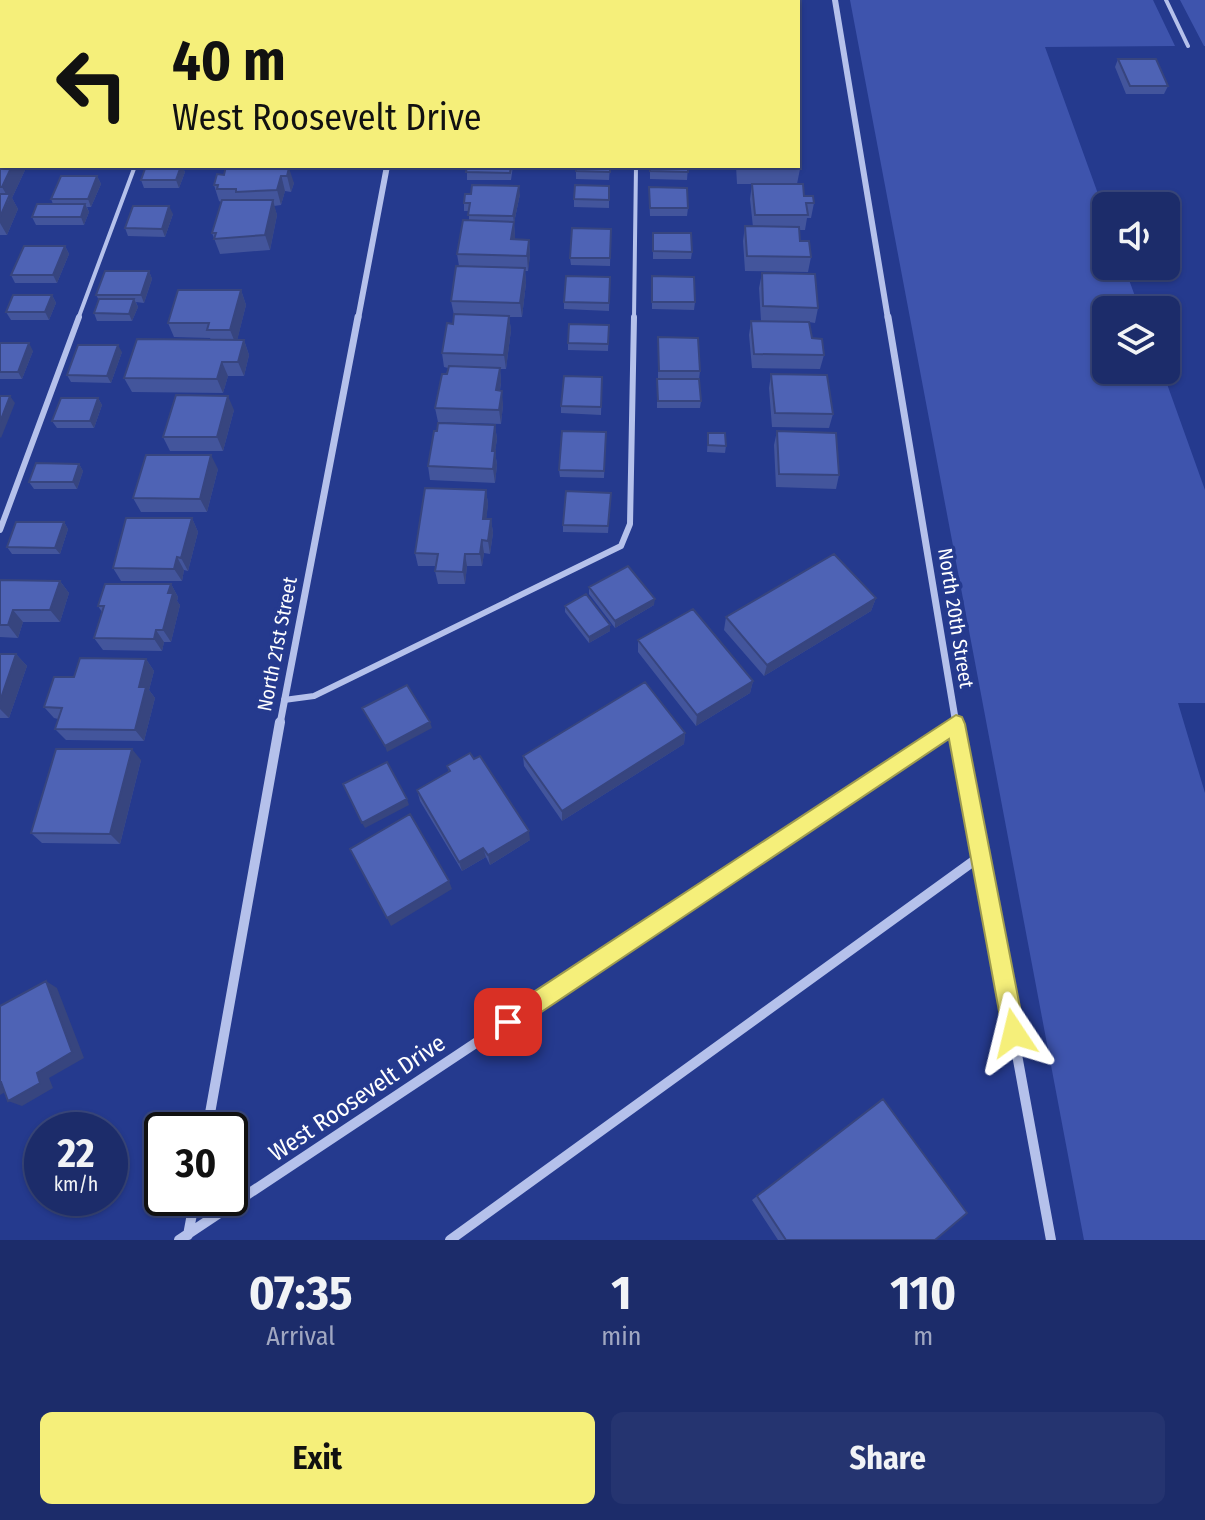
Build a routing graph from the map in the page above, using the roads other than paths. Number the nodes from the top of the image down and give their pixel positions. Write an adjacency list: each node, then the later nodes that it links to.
1 (835, 0): 9 (street, North 20th Street)
2 (1166, 0): 3 (lane)
3 (1188, 46)
4 (134, 168): 7 (lane)
5 (387, 168): 8 (street, North 21st Street)
6 (636, 168): 8 (lane)
7 (0, 530)
8 (284, 700): 11 (street, North 21st Street)
9 (956, 724): 10 (street, North 20th Street); 13 (street, West Roosevelt Drive)
10 (982, 855): 14 (street); 15 (street, North 20th Street)
11 (210, 1112)
12 (190, 1216): 13 (street)
13 (185, 1238)
14 (450, 1240)
15 (1051, 1240)

